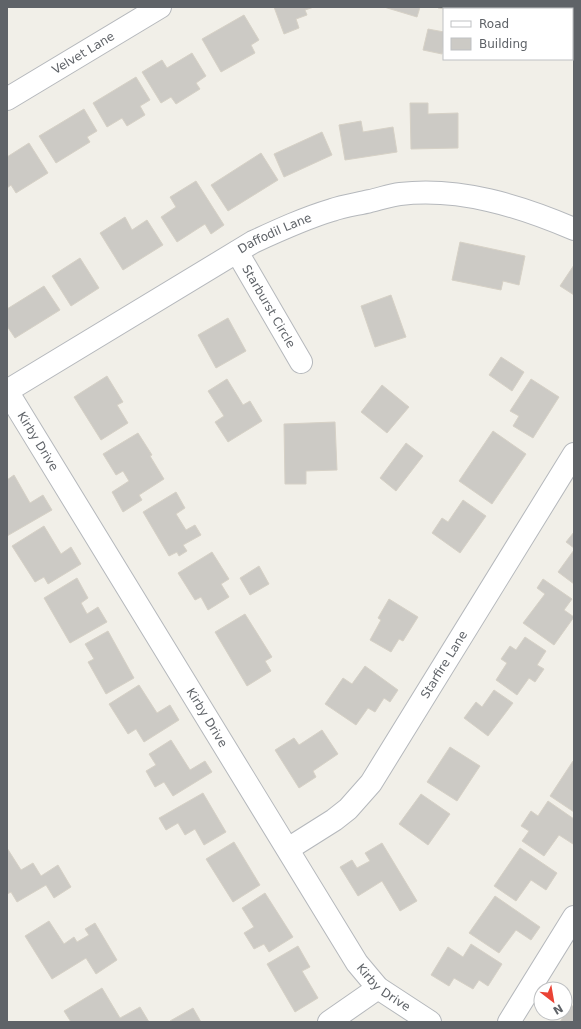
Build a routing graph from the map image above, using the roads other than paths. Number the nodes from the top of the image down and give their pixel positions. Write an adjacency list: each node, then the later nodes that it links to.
1 (160, 7): 2 (street, Velvet Lane)
2 (7, 99)
3 (574, 229): 4 (street, Daffodil Lane)
4 (237, 252): 5 (street, Starburst Circle); 6 (street, Daffodil Lane)
5 (301, 362)
6 (7, 391): 8 (street, Kirby Drive)
7 (574, 454): 8 (street, Starfire Lane)
8 (288, 849): 10 (street, Kirby Drive)
9 (574, 917): 13 (street)
10 (378, 988): 11 (street); 12 (street, Kirby Drive)
11 (329, 1022)
12 (430, 1022)
13 (509, 1022)

